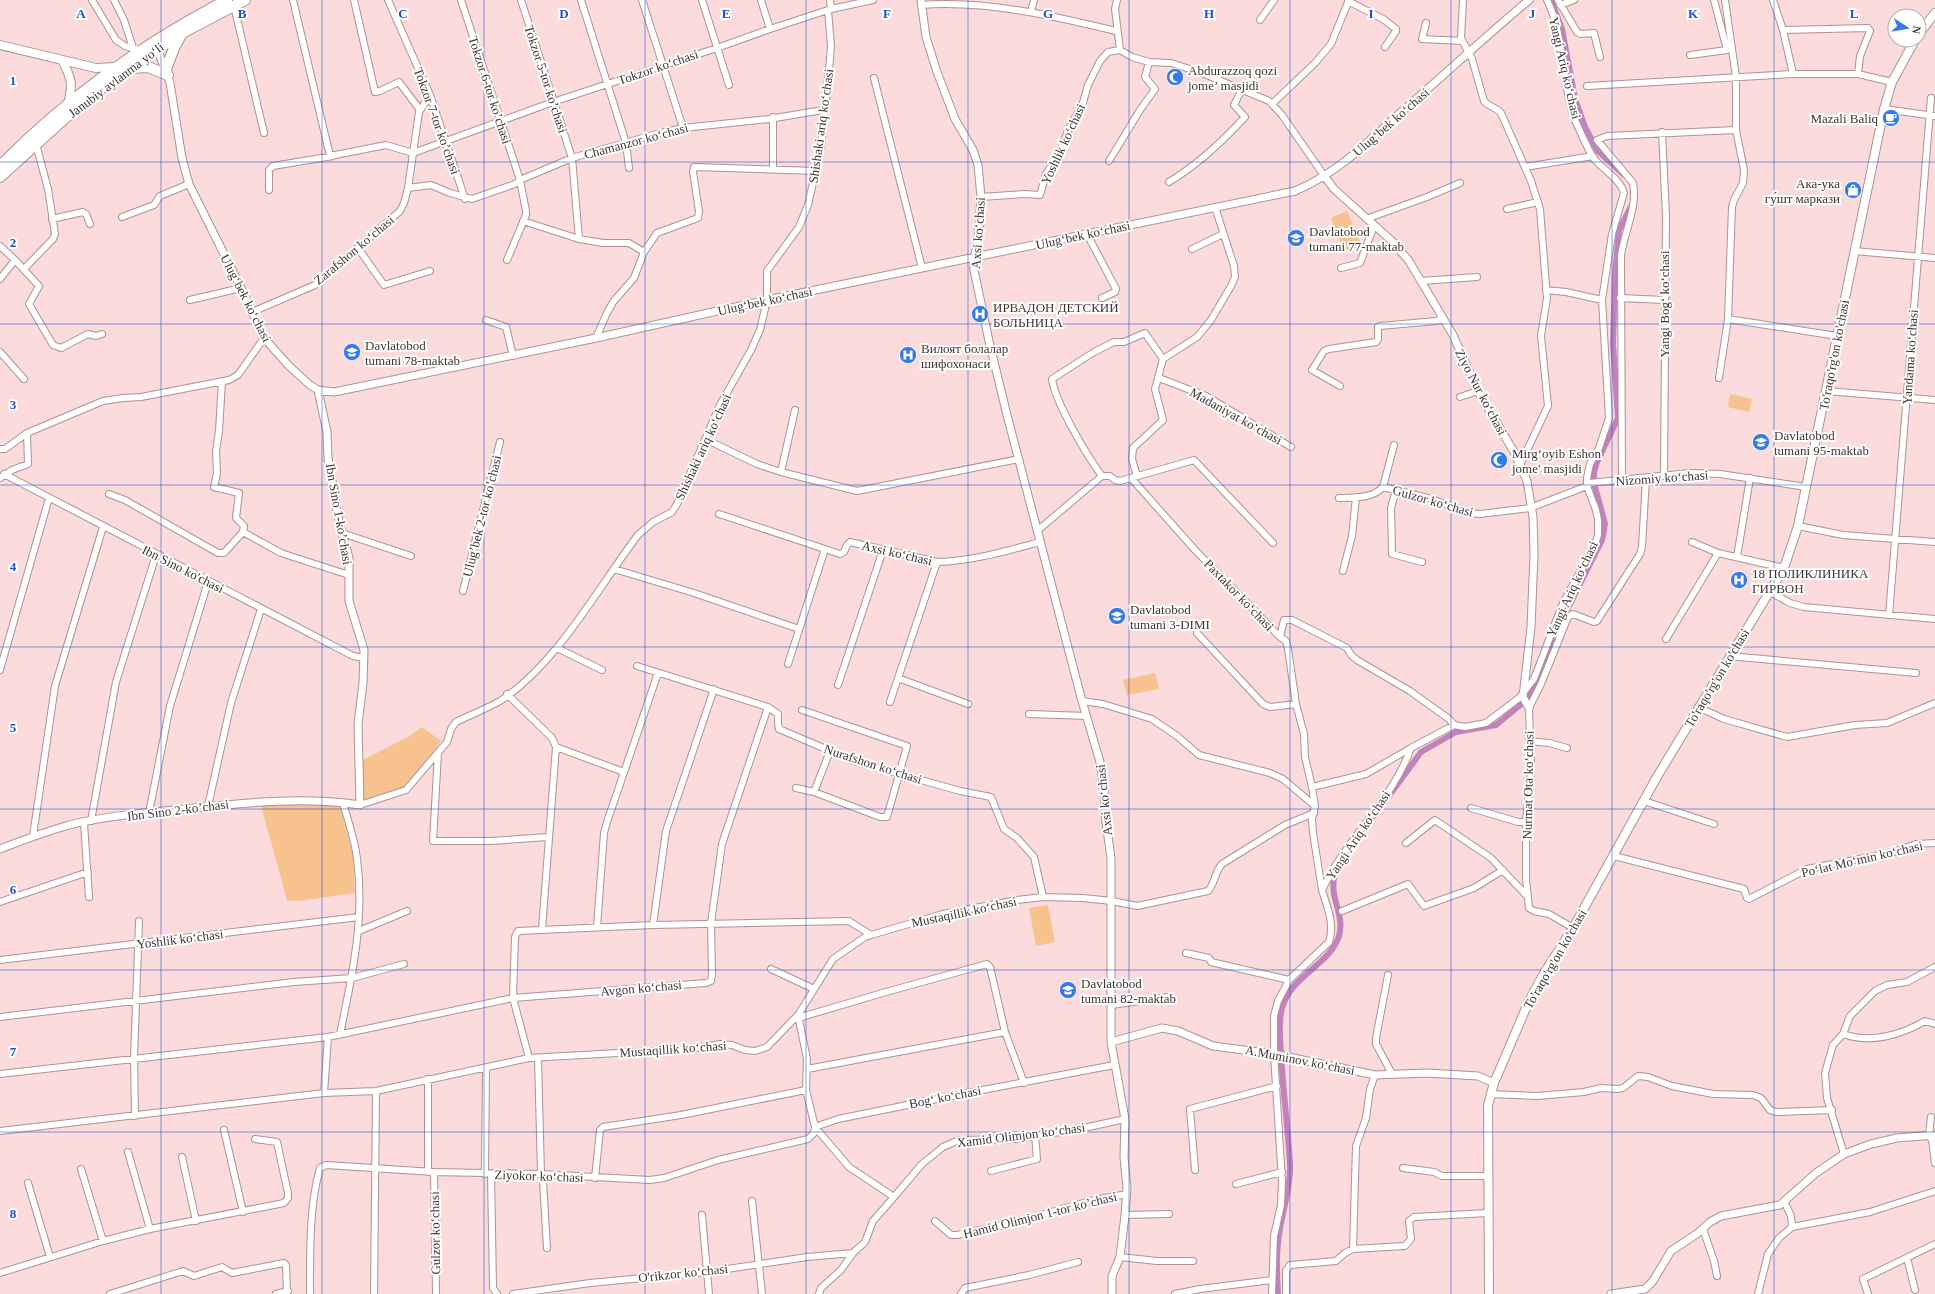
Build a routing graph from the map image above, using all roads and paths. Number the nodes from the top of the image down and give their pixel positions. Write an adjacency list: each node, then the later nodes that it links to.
1 (92, 0): 45 (street)
2 (114, 0): 45 (street)
3 (245, 0): 28 (highway, Janubiy aylanma yoʻli)
4 (293, 0): 84 (street)
5 (354, 0): 71 (street)
6 (388, 0): 65 (street, Tokzor 7-tor koʼchasi)
7 (461, 0): 75 (street, Tokzor 6-tor koʼchasi)
8 (521, 0): 67 (street, Tokzor 5-tor koʼchasi)
9 (581, 0): 61 (street)
10 (642, 0): 52 (street)
11 (702, 0): 43 (street)
12 (761, 0): 35 (street)
13 (830, 0): 29 (street, Shishaki ariq koʻchasi)
14 (873, 0): 29 (street, Tokzor koʻchasi)
15 (1034, 0): 30 (street)
16 (1117, 0): 37 (street)
17 (1274, 0): 32 (street)
18 (1348, 0): 41 (street); 69 (street)
19 (1463, 0): 39 (street)
20 (1528, 0): 47 (street, Ulugʻbek koʻchasi)
21 (1546, 0): 85 (street, Yangi Ariq koʻchasi)
22 (1574, 0): 27 (street)
23 (1714, 0): 48 (street)
24 (1725, 0): 58 (street)
25 (1773, 0): 36 (street)
26 (921, 2): 30 (street); 101 (street, Axsi koʻchasi)
27 (1559, 2): 49 (street)
28 (231, 3): 38 (highway, Janubiy aylanma yoʻli); 45 (highway, Janubiy aylanma yoʻli); 79 (street)
29 (830, 10): 35 (street, Tokzor koʻchasi); 72 (street, Shishaki ariq koʻchasi)
30 (1031, 11): 37 (street)
31 (1935, 13): 34 (main road)
32 (1260, 20)
33 (1426, 23): 39 (street)
34 (1927, 24)
35 (770, 28): 43 (street, Tokzor koʻchasi)
36 (1783, 30): 56 (street); 57 (street)
37 (1116, 31): 46 (street)
38 (182, 33): 42 (highway, Janubiy aylanma yoʻli); 55 (highway)
39 (1462, 41): 47 (street)
40 (0, 45): 50 (main road)
41 (1385, 47)
42 (158, 48): 54 (highway, Janubiy aylanma yoʻli); 55 (street, Ulugʻbek koʻchasi)
43 (717, 48): 52 (street, Tokzor koʻchasi); 62 (street)
44 (1910, 48): 60 (main road, To'raqo'rg'on ko'chasi)
45 (136, 49): 53 (highway, Janubiy aylanma yoʻli)
46 (1120, 50): 51 (street); 101 (street, Yoshlik koʻchasi)
47 (1467, 52): 89 (street); 94 (street, Ulugʻbek koʻchasi)
48 (1690, 55)
49 (1600, 57)
50 (62, 60): 53 (main road); 68 (main road)
51 (1149, 62): 64 (street); 87 (street)
52 (662, 65): 61 (street, Tokzor koʻchasi); 76 (street)
53 (117, 67): 68 (highway, Janubiy aylanma yoʻli)
54 (130, 68): 55 (highway); 82 (highway, Janubiy aylanma yoʻli)
55 (167, 72): 98 (street, Ulugʻbek koʻchasi)
56 (1792, 74): 57 (street); 58 (street)
57 (1858, 74): 60 (street)
58 (1736, 77): 63 (street); 77 (street)
59 (874, 78): 125 (street)
60 (1892, 82): 70 (main road, To'raqo'rg'on ko'chasi)
61 (607, 84): 67 (street, Tokzor koʻchasi); 81 (street)
62 (729, 85)
63 (1587, 86)
64 (1242, 89): 69 (street); 96 (street)
65 (430, 95): 71 (street); 80 (street, Tokzor 7-tor koʼchasi)
66 (1931, 98): 73 (street, Yandama koʻchasi)
67 (553, 102): 75 (street, Tokzor koʻchasi); 86 (street, Tokzor 5-tor koʼchasi)
68 (68, 104): 88 (highway, Janubiy aylanma yoʻli)
69 (1272, 104): 94 (street)
70 (1884, 109): 73 (street); 118 (main road, To'raqo'rg'on ko'chasi)
71 (420, 110): 83 (street, Zarafshon koʻchasi)
72 (823, 110): 74 (street, Chamanzor koʻchasi); 92 (street, Shishaki ariq koʻchasi)
73 (1933, 116): 120 (street, Yandama koʻchasi)
74 (773, 118): 76 (street, Chamanzor koʻchasi); 91 (street)
75 (499, 121): 80 (street, Tokzor koʻchasi); 95 (street, Tokzor 6-tor koʼchasi)
76 (683, 128): 81 (street, Chamanzor koʻchasi)
77 (1736, 130): 78 (street); 142 (street)
78 (1662, 132): 135 (street); 139 (street, Yangi Bogʻ koʻchasi)
79 (264, 133)
80 (444, 140): 83 (street); 102 (street, Tokzor 7-tor koʼchasi)
81 (626, 143): 86 (street, Chamanzor koʻchasi); 90 (street)
82 (36, 144): 93 (highway, Janubiy aylanma yoʻli); 107 (street)
83 (413, 152): 84 (street); 99 (street, Zarafshon koʻchasi)
84 (330, 156): 100 (street)
85 (1593, 156): 89 (street); 138 (street, Yangi Ariq koʻchasi)
86 (572, 158): 95 (street, Chamanzor koʻchasi); 114 (street, Chamanzor koʻchasi)
87 (1109, 161)
88 (0, 166)
89 (1525, 167): 103 (street)
90 (629, 168)
91 (773, 169): 92 (street); 119 (street)
92 (817, 171): 137 (street, Shishaki ariq koʻchasi)
93 (0, 177)
94 (1325, 177): 104 (street, Ulugʻbek koʻchasi); 108 (street, Ziyo Nur koʻchasi)
95 (520, 180): 102 (street, Chamanzor koʻchasi); 109 (street)
96 (1169, 182)
97 (1460, 183): 108 (street)
98 (189, 184): 106 (street); 132 (street, Ulugʻbek koʻchasi)
99 (408, 188): 102 (street); 116 (street, Zarafshon koʻchasi)
100 (269, 190)
101 (981, 197): 121 (street, Axsi koʻchasi)
102 (465, 198)
103 (1538, 202): 105 (street); 133 (street)
104 (1215, 207): 112 (street, Ulugʻbek koʻchasi); 113 (street)
105 (1507, 208)
106 (122, 217)
107 (52, 219): 110 (street); 127 (street)
108 (1366, 219): 111 (street, Ziyo Nur koʻchasi)
109 (523, 221): 114 (street); 124 (street)
110 (90, 224)
111 (1374, 226): 126 (street); 131 (street, Ziyo Nur koʻchasi)
112 (1087, 234): 121 (street, Ulugʻbek koʻchasi); 134 (street)
113 (1222, 234): 117 (street); 150 (street)
114 (579, 239): 119 (street)
115 (0, 246): 123 (street)
116 (358, 248): 128 (street); 140 (street, Zarafshon koʻchasi)
117 (1192, 249)
118 (1854, 251): 120 (street); 145 (main road, To'raqo'rg'on ko'chasi)
119 (644, 252): 147 (street)
120 (1918, 257): 122 (street); 160 (street, Yandama koʻchasi)
121 (974, 258): 125 (street, Ulugʻbek koʻchasi); 169 (street, Axsi koʻchasi)
122 (1935, 258)
123 (14, 260): 127 (street); 130 (street)
124 (507, 260)
125 (922, 268): 137 (street, Ulugʻbek koʻchasi)
126 (1341, 268)
127 (24, 269): 144 (street)
128 (430, 271)
129 (1477, 277): 131 (street)
130 (0, 279)
131 (1421, 281): 141 (street, Ziyo Nur koʻchasi)
132 (241, 288): 136 (street); 140 (street, Ulugʻbek koʻchasi)
133 (1546, 290): 138 (street); 170 (street)
134 (1102, 298)
135 (1620, 298): 139 (street); 178 (street)
136 (190, 300)
137 (767, 300): 147 (street, Ulugʻbek koʻchasi); 164 (street, Shishaki ariq koʻchasi)
138 (1602, 300): 179 (street, Yangi Ariq koʻchasi)
139 (1664, 300): 172 (street, Yangi Bogʻ koʻchasi)
140 (252, 312): 146 (street, Ulugʻbek koʻchasi)
141 (1443, 319): 155 (street); 157 (street, Ziyo Nur koʻchasi)
142 (1728, 319): 145 (street); 152 (street)
143 (486, 320): 149 (street)
144 (102, 334)
145 (1837, 336): 158 (main road, To'raqo'rg'on ko'chasi)
146 (264, 338): 154 (street); 156 (street, Ulugʻbek koʻchasi)
147 (596, 338): 149 (street, Ulugʻbek koʻchasi)
148 (0, 352): 153 (street)
149 (513, 356): 156 (street, Ulugʻbek koʻchasi)
150 (1163, 359): 151 (street); 174 (street)
151 (1159, 378): 167 (street, Madaniyat koʻchasi); 175 (street)
152 (1719, 378)
153 (24, 379)
154 (222, 381): 163 (street); 191 (street)
155 (1340, 386)
156 (318, 390): 193 (street, Ibn Sino 1-koʼchasi)
157 (1478, 391): 159 (street); 170 (street, Ziyo Nur koʻchasi)
158 (1827, 391): 160 (street); 181 (main road, To'raqo'rg'on ko'chasi)
159 (1460, 397)
160 (1908, 398): 161 (street); 194 (street, Yandama koʻchasi)
161 (1935, 400)
162 (795, 410): 171 (street)
163 (27, 433): 168 (street); 173 (street)
164 (705, 439): 171 (street); 207 (street, Shishaki ariq koʻchasi)
165 (500, 442): 212 (street, Ulugʼbek 2-tor koʼchasi)
166 (1394, 445): 180 (street)
167 (1291, 447)
168 (0, 449)
169 (1019, 459): 171 (street); 192 (street, Axsi koʻchasi)
170 (1520, 465): 187 (street, Ziyo Nur koʻchasi)
171 (781, 472)
172 (1664, 475): 176 (street, Nizomiy koʻchasi); 177 (street, Nizomiy koʻchasi)
173 (2, 476): 185 (street, Ibn Sino ko'chasi)
174 (1102, 476): 175 (street); 192 (street)
175 (1134, 477): 198 (street); 219 (street, Paxtakor koʻchasi)
176 (1646, 478): 178 (street, Nizomiy koʻchasi); 241 (street, Nurmat Ota koʻchasi)
177 (1750, 478): 181 (street, Nizomiy koʻchasi); 204 (street)
178 (1622, 481): 179 (street, Nizomiy koʻchasi)
179 (1588, 485): 187 (street, Gulzor koʻchasi); 233 (street, Yangi Ariq koʻchasi)
180 (1383, 487): 182 (street, Gulzor koʻchasi); 184 (street, Gulzor koʻchasi)
181 (1806, 487): 189 (main road, To'raqo'rg'on ko'chasi)
182 (1396, 490): 187 (street, Gulzor koʻchasi); 206 (street)
183 (109, 494): 191 (street)
184 (1356, 497): 186 (street, Gulzor koʻchasi); 209 (street)
185 (49, 498): 190 (street, Ibn Sino ko'chasi); 226 (street)
186 (1339, 498)
187 (1530, 508): 233 (street, Ziyo Nur koʻchasi)
188 (718, 514): 199 (street, Axsi koʻchasi)
189 (1798, 526): 194 (street); 208 (main road, To'raqo'rg'on ko'chasi)
190 (103, 527): 202 (street, Ibn Sino ko'chasi); 268 (street)
191 (243, 532): 210 (street)
192 (1038, 532): 195 (street, Axsi koʻchasi)
193 (342, 533): 203 (street); 210 (street, Ibn Sino 1-koʼchasi)
194 (1895, 538): 197 (street); 215 (street, Yandama koʻchasi)
195 (1040, 542): 205 (street, Axsi koʻchasi); 235 (street, Axsi koʻchasi)
196 (1692, 542): 201 (street)
197 (1935, 542)
198 (1273, 543)
199 (825, 549): 200 (street, Axsi koʻchasi); 217 (street)
200 (883, 550): 205 (street, Axsi koʻchasi); 231 (street)
201 (1718, 553): 204 (street); 220 (street)
202 (156, 555): 211 (street, Ibn Sino ko'chasi); 265 (street)
203 (411, 556)
204 (1737, 557): 208 (street)
205 (937, 562): 230 (street)
206 (1422, 562)
207 (614, 568): 217 (street); 221 (street, Shishaki ariq koʻchasi)
208 (1784, 568): 213 (main road, To'raqo'rg'on ko'chasi)
209 (1343, 571)
210 (349, 575): 223 (street, Ibn Sino 1-koʼchasi)
211 (208, 582): 214 (street, Ibn Sino ko'chasi); 264 (street)
212 (463, 591)
213 (1770, 592): 215 (street); 222 (main road, To'raqo'rg'on ko'chasi)
214 (262, 609): 223 (street, Ibn Sino ko'chasi); 261 (street)
215 (1889, 615): 216 (street)
216 (1935, 619)
217 (799, 629): 224 (street)
218 (1197, 633): 238 (street)
219 (1280, 637): 238 (street); 246 (street, Paxtakor koʻchasi)
220 (1666, 638)
221 (556, 648): 227 (street); 234 (street, Shishaki ariq koʻchasi)
222 (1729, 656): 229 (street); 242 (main road, To'raqo'rg'on ko'chasi)
223 (364, 658): 260 (street, Ibn Sino 1-koʼchasi)
224 (788, 664)
225 (637, 666): 228 (street)
226 (0, 670)
227 (602, 670)
228 (658, 673): 232 (street); 253 (street)
229 (1916, 673)
230 (898, 678): 236 (street); 237 (street)
231 (838, 685)
232 (714, 689): 240 (street); 287 (street)
233 (1524, 693): 241 (street); 246 (street, Yangi Ariq koʻchasi)
234 (508, 694): 248 (street); 252 (street, Shishaki ariq koʻchasi)
235 (1082, 701): 245 (street, Axsi koʻchasi); 263 (street)
236 (890, 702)
237 (968, 704)
238 (1296, 704): 255 (street)
239 (1935, 704): 242 (street)
240 (768, 707): 251 (street, Nurafshon koʻchasi); 286 (street, Avgon koʻchasi)
241 (1529, 708): 247 (street, Nurmat Ota koʻchasi)
242 (1698, 708): 258 (main road, To'raqo'rg'on ko'chasi)
243 (802, 710): 254 (street)
244 (1030, 714): 245 (street)
245 (1087, 716): 280 (street, Axsi koʻchasi)
246 (1454, 725): 249 (street, Yangi Ariq koʻchasi)
247 (1529, 741): 250 (street); 266 (street, Nurmat Ota koʻchasi)
248 (556, 747): 253 (street); 269 (street)
249 (1411, 748): 255 (street); 276 (street, Yangi Ariq koʻchasi)
250 (1568, 748)
251 (830, 751): 254 (street, Nurafshon koʻchasi); 257 (street)
252 (438, 754): 260 (street, Shishaki ariq koʻchasi); 269 (street)
253 (624, 772): 288 (street)
254 (899, 775): 257 (street); 279 (street, Nurafshon koʻchasi)
255 (1312, 787): 263 (street)
256 (796, 788): 257 (street)
257 (814, 792)
258 (1644, 801): 267 (street); 273 (main road, To'raqo'rg'on ko'chasi)
259 (343, 803): 260 (street, Ibn Sino 2-koʼchasi); 261 (street, Ibn Sino 2-koʼchasi); 284 (street)
260 (360, 805)
261 (208, 806): 264 (street, Ibn Sino 2-koʼchasi)
262 (1471, 808): 266 (street)
263 (1314, 809): 276 (street); 280 (street, Mustaqillik koʻchasi)
264 (149, 813): 265 (street, Ibn Sino 2-koʼchasi)
265 (88, 822): 268 (street, Ibn Sino 2-koʼchasi); 275 (street)
266 (1526, 822): 277 (street, Nurmat Ota koʻchasi)
267 (1714, 824)
268 (33, 836): 272 (street, Ibn Sino 2-koʼchasi)
269 (548, 838): 290 (street)
270 (1406, 843): 274 (street)
271 (1935, 843): 273 (street, Poʻlat Moʻmin koʻchasi)
272 (0, 849)
273 (1614, 856): 289 (main road, To'raqo'rg'on ko'chasi)
274 (1504, 870): 277 (street); 282 (street)
275 (88, 872): 278 (street); 281 (street)
276 (1322, 890): 301 (street, Yangi Ariq koʻchasi)
277 (1526, 896): 289 (street, Nurmat Ota koʻchasi)
278 (89, 897)
279 (1043, 897): 280 (street, Mustaqillik koʻchasi); 292 (street, Mustaqillik koʻchasi)
280 (1112, 901): 306 (street, Axsi koʻchasi)
281 (0, 902)
282 (1342, 910)
283 (407, 911): 291 (street)
284 (359, 917): 291 (street); 293 (street, Yoshlik koʻchasi)
285 (139, 921): 293 (street)
286 (711, 923): 287 (street); 292 (street); 304 (street, Avgon koʻchasi)
287 (653, 925): 288 (street)
288 (598, 927): 290 (street)
289 (1573, 928): 327 (main road, To'raqo'rg'on ko'chasi)
290 (542, 929): 304 (street)
291 (359, 931): 300 (street)
292 (871, 935): 302 (street, Mustaqillik koʻchasi)
293 (138, 943): 295 (street, Yoshlik koʻchasi); 305 (street)
294 (1186, 953): 301 (street)
295 (0, 960)
296 (404, 964): 300 (street)
297 (1935, 967): 312 (street)
298 (771, 969): 302 (street)
299 (1388, 975): 323 (street)
300 (352, 978): 305 (street); 311 (street)
301 (1289, 980): 315 (street, Yangi Ariq koʻchasi)
302 (814, 990): 307 (street, Mustaqillik koʻchasi)
303 (1167, 997): 306 (street)
304 (513, 998): 311 (street, Avgon koʻchasi); 317 (street)
305 (136, 1001): 308 (street); 316 (street)
306 (1112, 1005): 314 (street, Axsi koʻchasi)
307 (798, 1016): 310 (street); 318 (street, Mustaqillik koʻchasi); 321 (street)
308 (0, 1017)
309 (1935, 1024): 312 (street)
310 (1005, 1032): 321 (street); 326 (street)
311 (340, 1034): 313 (street, Avgon koʻchasi)
312 (1843, 1034): 333 (street)
313 (328, 1037): 316 (street); 331 (street)
314 (1111, 1042): 315 (street, A.Muminov koʻchasi); 319 (street, Axsi koʻchasi)
315 (1276, 1054): 324 (street, A.Muminov koʻchasi); 328 (street, Yangi Ariq koʻchasi)
316 (134, 1058): 322 (street); 334 (street)
317 (529, 1058): 318 (street, Mustaqillik koʻchasi); 320 (street, Mustaqillik koʻchasi)
318 (538, 1058): 355 (street)
319 (1114, 1066): 326 (street, Bogʻ koʻchasi); 336 (street, Axsi koʻchasi)
320 (486, 1067): 325 (street, Mustaqillik koʻchasi); 354 (street)
321 (807, 1069): 329 (street)
322 (0, 1074)
323 (1392, 1074): 324 (street, A.Muminov koʻchasi); 327 (street, A.Muminov koʻchasi)
324 (1375, 1075): 378 (street)
325 (428, 1079): 330 (street, Mustaqillik koʻchasi); 352 (street, Gulzor koʻchasi)
326 (1024, 1083): 337 (street, Bogʻ koʻchasi)
327 (1494, 1083): 332 (main road, To'raqo'rg'on ko'chasi)
328 (1277, 1086): 350 (street); 353 (street, Yangi Ariq koʻchasi)
329 (806, 1090): 337 (street); 357 (street)
330 (376, 1092): 331 (street, Mustaqillik koʻchasi); 349 (street)
331 (324, 1094): 334 (street)
332 (1490, 1094): 333 (street); 356 (main road, To'raqo'rg'on ko'chasi)
333 (1832, 1110): 344 (street)
334 (135, 1116): 339 (street)
335 (1931, 1117): 341 (street)
336 (1125, 1119): 340 (street, Xamid Olimjon koʻchasi); 361 (street, Axsi koʻchasi)
337 (815, 1127): 357 (street, Ziyokor koʻchasi); 362 (street)
338 (224, 1130): 365 (street)
339 (0, 1131)
340 (1035, 1135): 351 (street); 362 (street, Xamid Olimjon koʻchasi)
341 (1932, 1136): 344 (street); 346 (street)
342 (255, 1139): 365 (street)
343 (128, 1152): 373 (street)
344 (1844, 1154): 364 (street)
345 (182, 1157): 370 (street)
346 (1935, 1163)
347 (1403, 1168): 356 (street)
348 (81, 1169): 375 (street)
349 (375, 1169): 352 (street, Ziyokor koʻchasi); 396 (street, Ziyokor koʻchasi); 397 (street)
350 (1195, 1170)
351 (991, 1171)
352 (431, 1172): 354 (street, Ziyokor koʻchasi); 398 (street, Gulzor koʻchasi)
353 (1282, 1172): 359 (street); 386 (street, Yangi Ariq koʻchasi)
354 (488, 1174): 355 (street, Ziyokor koʻchasi); 399 (street)
355 (541, 1174): 357 (street, Ziyokor koʻchasi); 377 (street)
356 (1488, 1176): 366 (main road, To'raqo'rg'on ko'chasi)
357 (595, 1178)
358 (28, 1183): 380 (street)
359 (1236, 1184)
360 (1935, 1191): 372 (street)
361 (1127, 1194): 369 (street, Axsi koʻchasi); 371 (street, Hamid Olimjon 1-tor koʼchasi)
362 (894, 1196): 379 (street, Xamid Olimjon koʻchasi)
363 (752, 1201): 385 (street)
364 (1784, 1201): 372 (street); 374 (street)
365 (243, 1212): 370 (street)
366 (1488, 1213): 378 (street); 409 (main road, To'raqo'rg'on ko'chasi)
367 (1170, 1214): 369 (street)
368 (702, 1215): 388 (street)
369 (1125, 1215): 381 (street, Axsi koʻchasi)
370 (196, 1221): 373 (street)
371 (935, 1221)
372 (1792, 1227): 411 (street)
373 (150, 1229): 375 (street)
374 (1703, 1229): 390 (street); 410 (street)
375 (103, 1241): 380 (street)
376 (1935, 1244): 382 (street)
377 (547, 1248)
378 (1353, 1249): 387 (street)
379 (853, 1253): 385 (street, O'rikzor koʻchasi); 403 (street, Xamid Olimjon koʻchasi)
380 (50, 1257): 389 (street)
381 (1120, 1257): 383 (street); 405 (street, Axsi koʻchasi)
382 (1907, 1258): 392 (street); 412 (street)
383 (1193, 1261)
384 (1078, 1262): 404 (street)
385 (759, 1263): 388 (street, O'rikzor koʻchasi); 402 (street)
386 (1273, 1271): 387 (street); 391 (street, Yangi Ariq koʻchasi)
387 (1286, 1271): 408 (street)
388 (707, 1272): 400 (street, O'rikzor koʻchasi); 401 (street)
389 (0, 1273)
390 (1717, 1276)
391 (1272, 1280): 406 (street); 407 (street, Yangi Ariq koʻchasi)
392 (1916, 1290)
393 (288, 1292): 394 (street); 395 (street)
394 (110, 1294)
395 (276, 1294)
396 (310, 1294)
397 (374, 1294)
398 (436, 1294)
399 (497, 1294)
400 (513, 1294)
401 (709, 1294)
402 (762, 1294)
403 (819, 1294)
404 (961, 1294)
405 (1112, 1294)
406 (1175, 1294)
407 (1272, 1294)
408 (1286, 1294)
409 (1490, 1294)
410 (1611, 1294)
411 (1758, 1294)
412 (1868, 1294)

